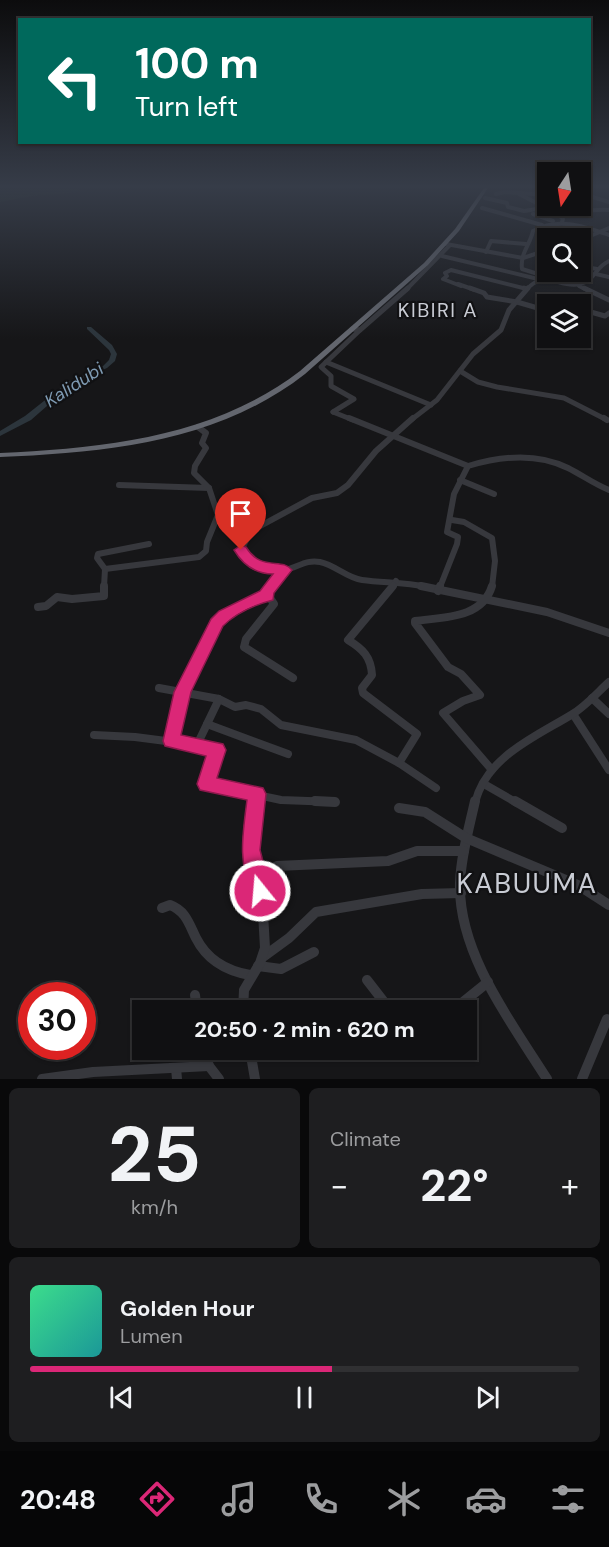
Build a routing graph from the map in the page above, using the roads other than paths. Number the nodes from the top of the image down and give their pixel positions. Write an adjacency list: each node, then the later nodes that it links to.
1 (443, 238): 34 (highway)
2 (452, 238): 4 (highway)
3 (531, 238): 5 (street)
4 (448, 244): 6 (street); 8 (street); 13 (highway)
5 (526, 244): 6 (street); 9 (street)
6 (486, 252): 9 (street)
7 (537, 254): 9 (street)
8 (439, 257): 13 (street); 16 (street)
9 (523, 258): 14 (street)
10 (609, 261): 12 (street)
11 (591, 269): 12 (street)
12 (597, 271): 15 (street); 19 (street)
13 (421, 272): 26 (highway)
14 (537, 274)
15 (609, 277)
16 (537, 279)
17 (537, 281): 20 (street)
18 (556, 282): 19 (street)
19 (582, 285): 21 (street)
20 (526, 289): 22 (street); 22 (street)
21 (609, 300)
22 (517, 302): 23 (street); 28 (street)
23 (537, 308)
24 (591, 312): 25 (street)
25 (609, 313)
26 (356, 330): 27 (street); 31 (highway)
27 (326, 362): 29 (street); 33 (street)
28 (460, 371): 29 (street); 30 (street)
29 (431, 405): 33 (street)
30 (608, 419): 32 (street)
31 (198, 427): 34 (highway); 39 (street)
32 (609, 429)
33 (392, 436): 36 (street); 45 (street)
34 (63, 451): 35 (highway)
35 (0, 453)
36 (468, 466): 37 (street); 40 (street)
37 (460, 480): 41 (street); 42 (street)
38 (119, 485): 39 (street)
39 (209, 488): 44 (street)
40 (609, 490)
41 (494, 494)
42 (452, 520): 47 (street); 49 (street)
43 (149, 544): 44 (street)
44 (105, 569): 50 (street)
45 (285, 570): 46 (street); 48 (street)
46 (396, 581): 47 (street); 65 (street)
47 (438, 591): 49 (street)
48 (268, 596): 52 (street); 55 (street)
49 (487, 600): 51 (street); 66 (street)
50 (38, 607)
51 (609, 633)
52 (293, 678)
53 (609, 682): 56 (street)
54 (159, 688): 55 (street)
55 (182, 692): 57 (street); 62 (street)
56 (592, 698): 58 (street); 59 (street)
57 (219, 699): 60 (street); 65 (street)
58 (573, 714): 66 (street); 67 (street)
59 (609, 714)
60 (207, 724): 63 (street); 64 (street)
61 (94, 735): 62 (street)
62 (171, 741): 63 (street)
63 (197, 745): 70 (street)
64 (288, 754)
65 (399, 763): 69 (street)
66 (492, 770): 68 (street)
67 (609, 770)
68 (483, 783): 73 (street); 74 (street)
69 (436, 788)
70 (257, 794): 71 (street); 76 (street)
71 (335, 802)
72 (399, 808): 74 (street)
73 (562, 828)
74 (466, 838): 75 (street); 78 (street)
75 (464, 851): 76 (street); 77 (street)
76 (258, 877): 81 (street)
77 (461, 893): 81 (street); 83 (street)
78 (609, 905)
79 (162, 908): 81 (street)
80 (314, 952): 81 (street)
81 (257, 966): 86 (street)
82 (367, 980): 87 (street)
83 (489, 982): 88 (street); 97 (street)
84 (195, 995): 85 (street)
85 (196, 1000)
86 (243, 1000)
87 (382, 1000)
88 (466, 1000)
89 (607, 1019): 98 (street)
90 (207, 1060): 92 (street)
91 (252, 1060): 96 (street)
92 (209, 1066): 93 (street); 95 (street)
93 (176, 1074): 94 (street)
94 (42, 1079)
95 (219, 1079)
96 (255, 1079)
97 (548, 1079)
98 (582, 1079)

